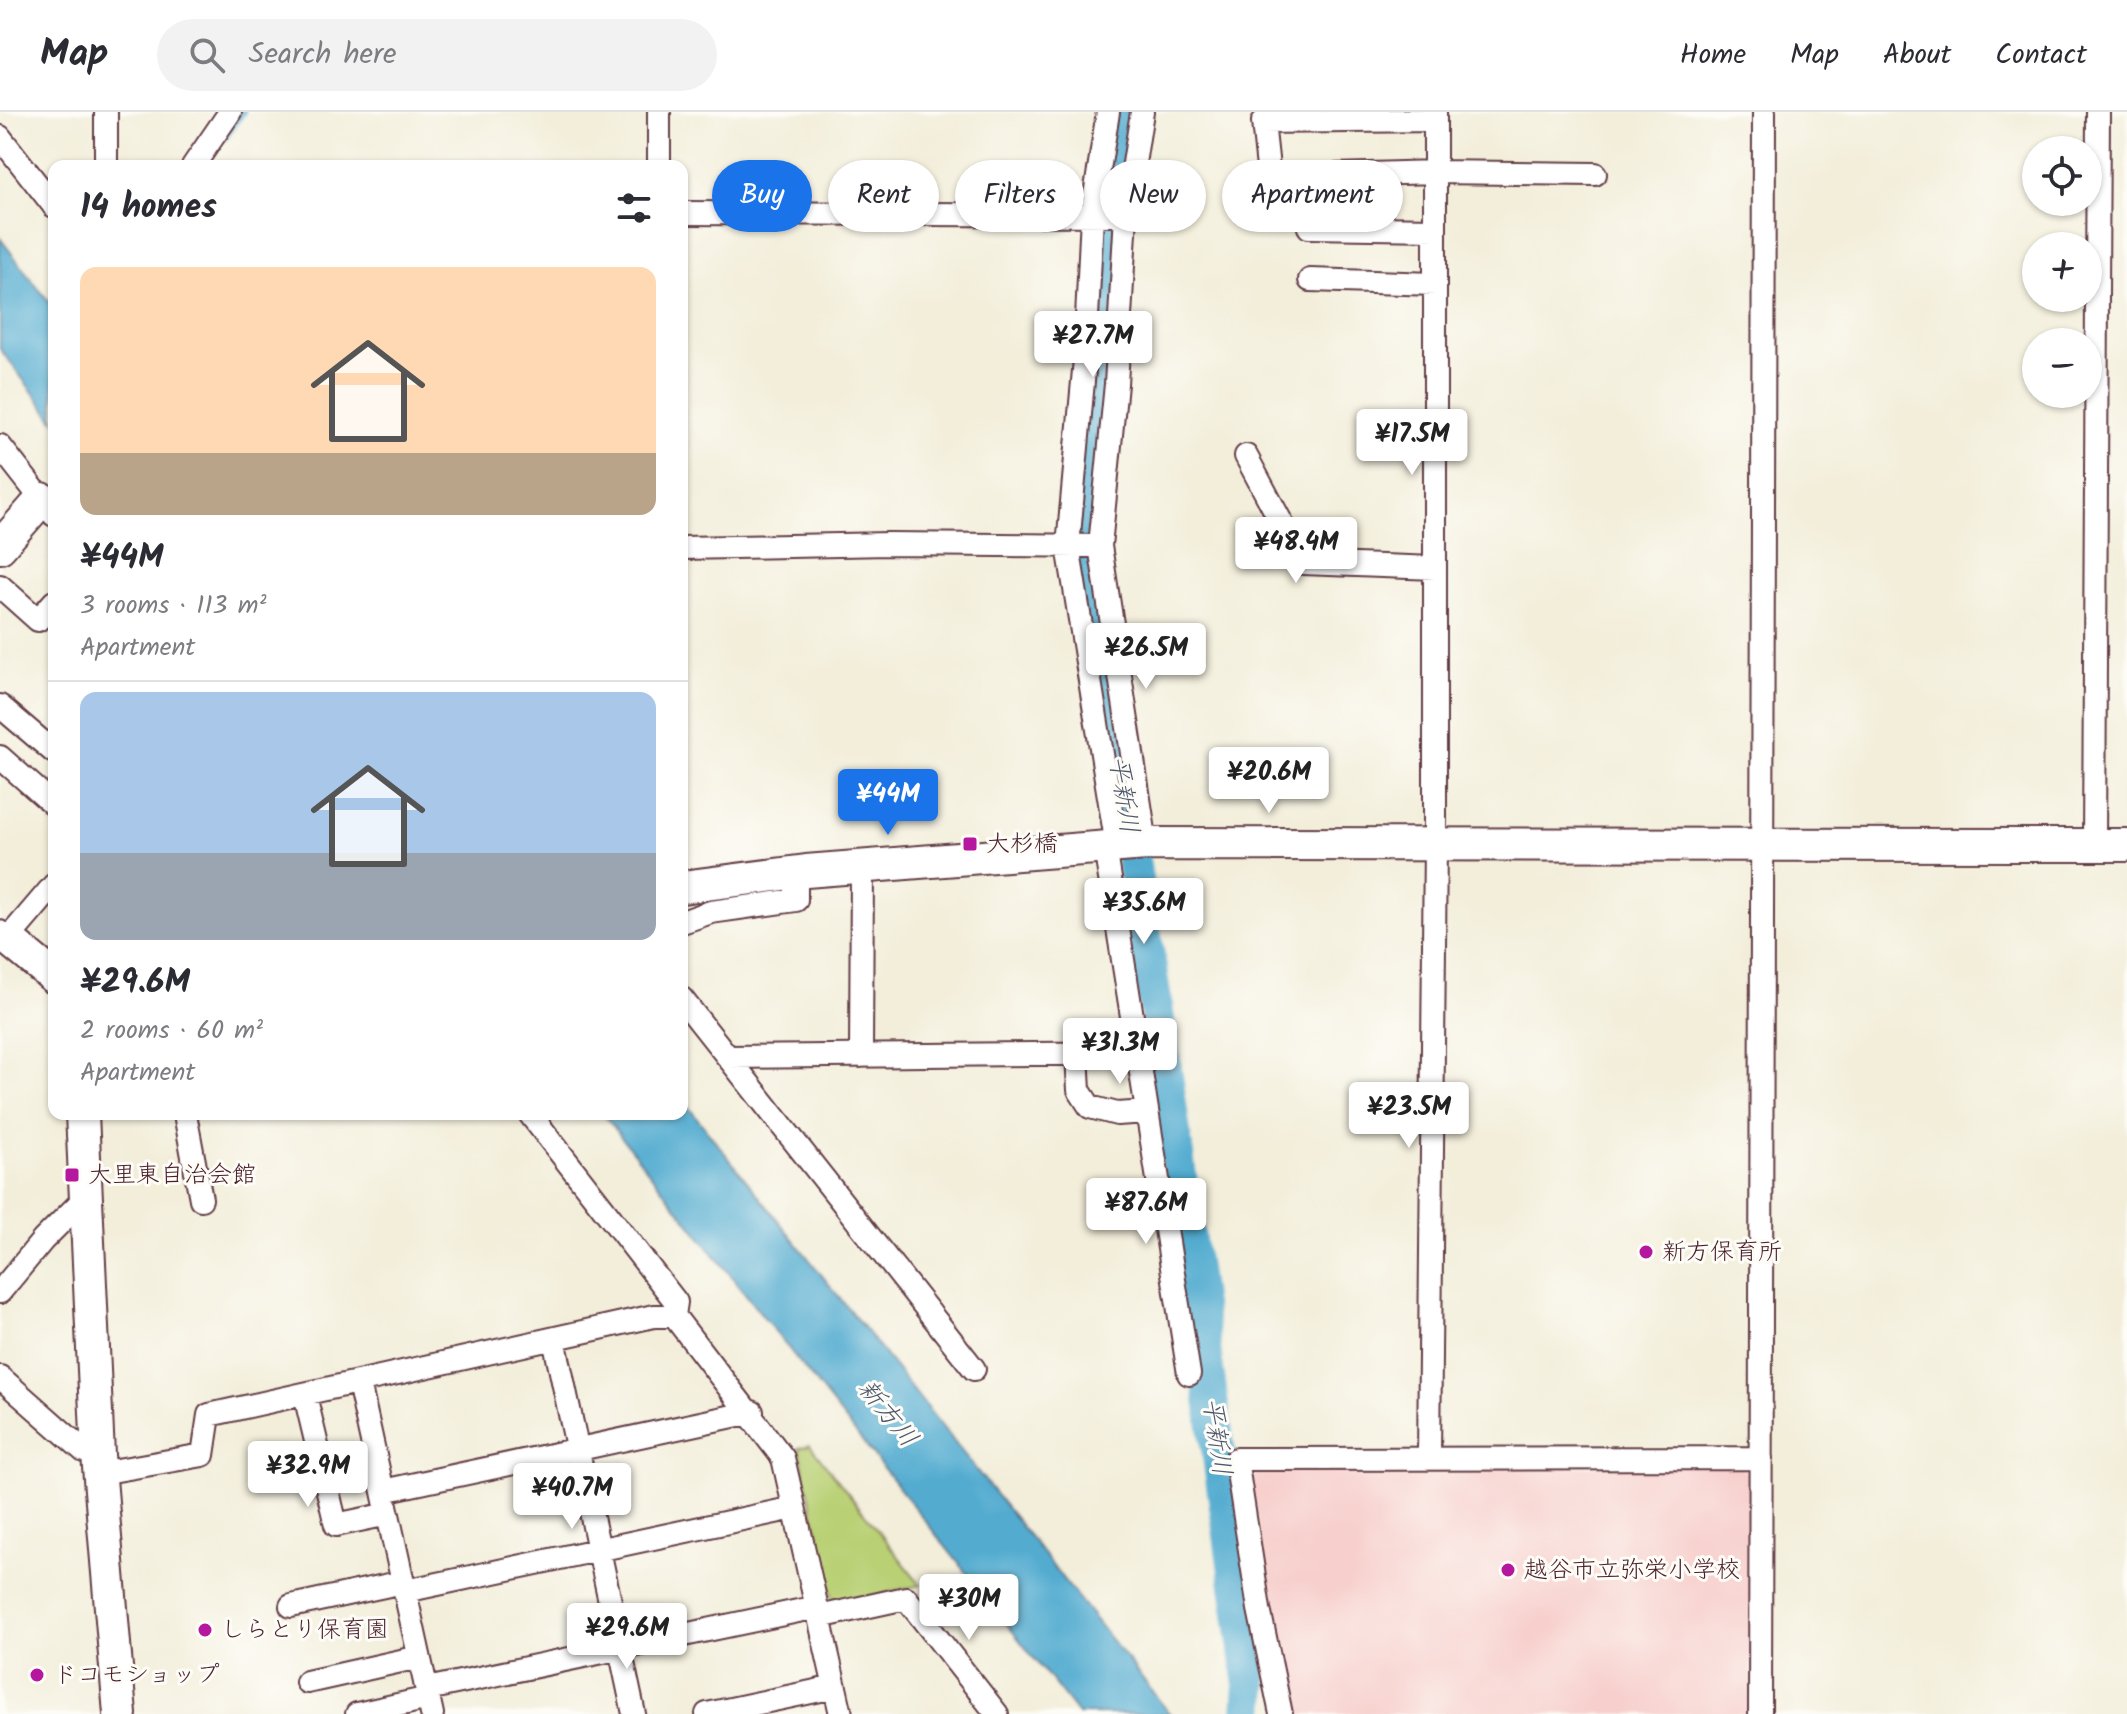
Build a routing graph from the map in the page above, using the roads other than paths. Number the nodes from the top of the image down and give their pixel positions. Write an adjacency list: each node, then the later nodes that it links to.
1 (106, 112): 10 (street)
2 (230, 112): 11 (street)
3 (659, 112): 12 (street)
4 (1108, 112): 18 (street)
5 (1142, 112): 13 (street)
6 (1764, 112): 40 (street)
7 (2098, 112): 41 (street)
8 (1435, 116): 14 (street); 14 (street)
9 (0, 137): 16 (street)
10 (106, 160)
11 (197, 160)
12 (659, 160)
13 (1135, 160)
14 (1435, 172): 15 (street); 21 (street)
15 (1595, 174)
16 (48, 198)
17 (688, 213): 18 (street)
18 (1092, 215): 19 (street); 29 (street)
19 (1100, 215)
20 (1403, 228): 21 (street)
21 (1435, 229): 24 (street)
22 (1125, 232): 30 (street)
23 (1310, 280): 24 (street)
24 (1435, 284): 32 (street)
25 (0, 446): 27 (street)
26 (1246, 456): 32 (street)
27 (48, 507): 28 (street)
28 (2, 541)
29 (1068, 546): 30 (street); 31 (street); 43 (street)
30 (1100, 546): 43 (street)
31 (688, 548)
32 (1435, 568): 39 (street)
33 (0, 586): 34 (street)
34 (48, 609)
35 (0, 706): 36 (street)
36 (48, 747)
37 (0, 757): 38 (street)
38 (48, 800)
39 (1435, 843): 40 (street); 43 (street); 72 (street)
40 (1764, 844): 41 (street); 73 (street)
41 (2094, 845): 42 (street)
42 (2127, 845)
43 (1122, 846): 44 (street); 52 (street)
44 (862, 867): 45 (street); 54 (street)
45 (796, 872): 46 (street); 48 (street)
46 (688, 886)
47 (48, 891): 49 (street)
48 (688, 920)
49 (4, 935): 50 (street)
50 (48, 972)
51 (688, 1007): 55 (street)
52 (1138, 1053): 53 (street); 56 (street)
53 (1077, 1054): 54 (street); 56 (street)
54 (861, 1056): 55 (street)
55 (728, 1057): 65 (street)
56 (1147, 1112): 66 (street)
57 (82, 1120): 60 (street)
58 (186, 1120): 61 (street)
59 (535, 1120): 63 (street)
60 (85, 1198): 62 (street); 74 (street)
61 (201, 1199)
62 (0, 1292)
63 (674, 1316): 64 (street); 70 (street)
64 (554, 1339): 67 (street); 71 (street)
65 (974, 1369)
66 (1189, 1374)
67 (359, 1383): 69 (street); 75 (street)
68 (3, 1385): 74 (street)
69 (305, 1395): 74 (street); 77 (street)
70 (752, 1412): 71 (street); 76 (street)
71 (579, 1450): 75 (street); 78 (street)
72 (1429, 1457): 73 (street); 93 (street)
73 (1761, 1458): 94 (street)
74 (99, 1464): 87 (street)
75 (383, 1491): 77 (street)
76 (794, 1508): 78 (street); 81 (street)
77 (388, 1514): 79 (street)
78 (599, 1550): 79 (street); 82 (street)
79 (404, 1587): 80 (street); 83 (street)
80 (291, 1606)
81 (818, 1612): 82 (street); 85 (street); 92 (street)
82 (621, 1649): 86 (street); 89 (street)
83 (419, 1657): 84 (street); 86 (street)
84 (307, 1682)
85 (835, 1687): 90 (street); 91 (street)
86 (429, 1700): 88 (street)
87 (120, 1714)
88 (357, 1714)
89 (634, 1714)
90 (707, 1714)
91 (841, 1714)
92 (997, 1714)
93 (1281, 1714)
94 (1760, 1714)

